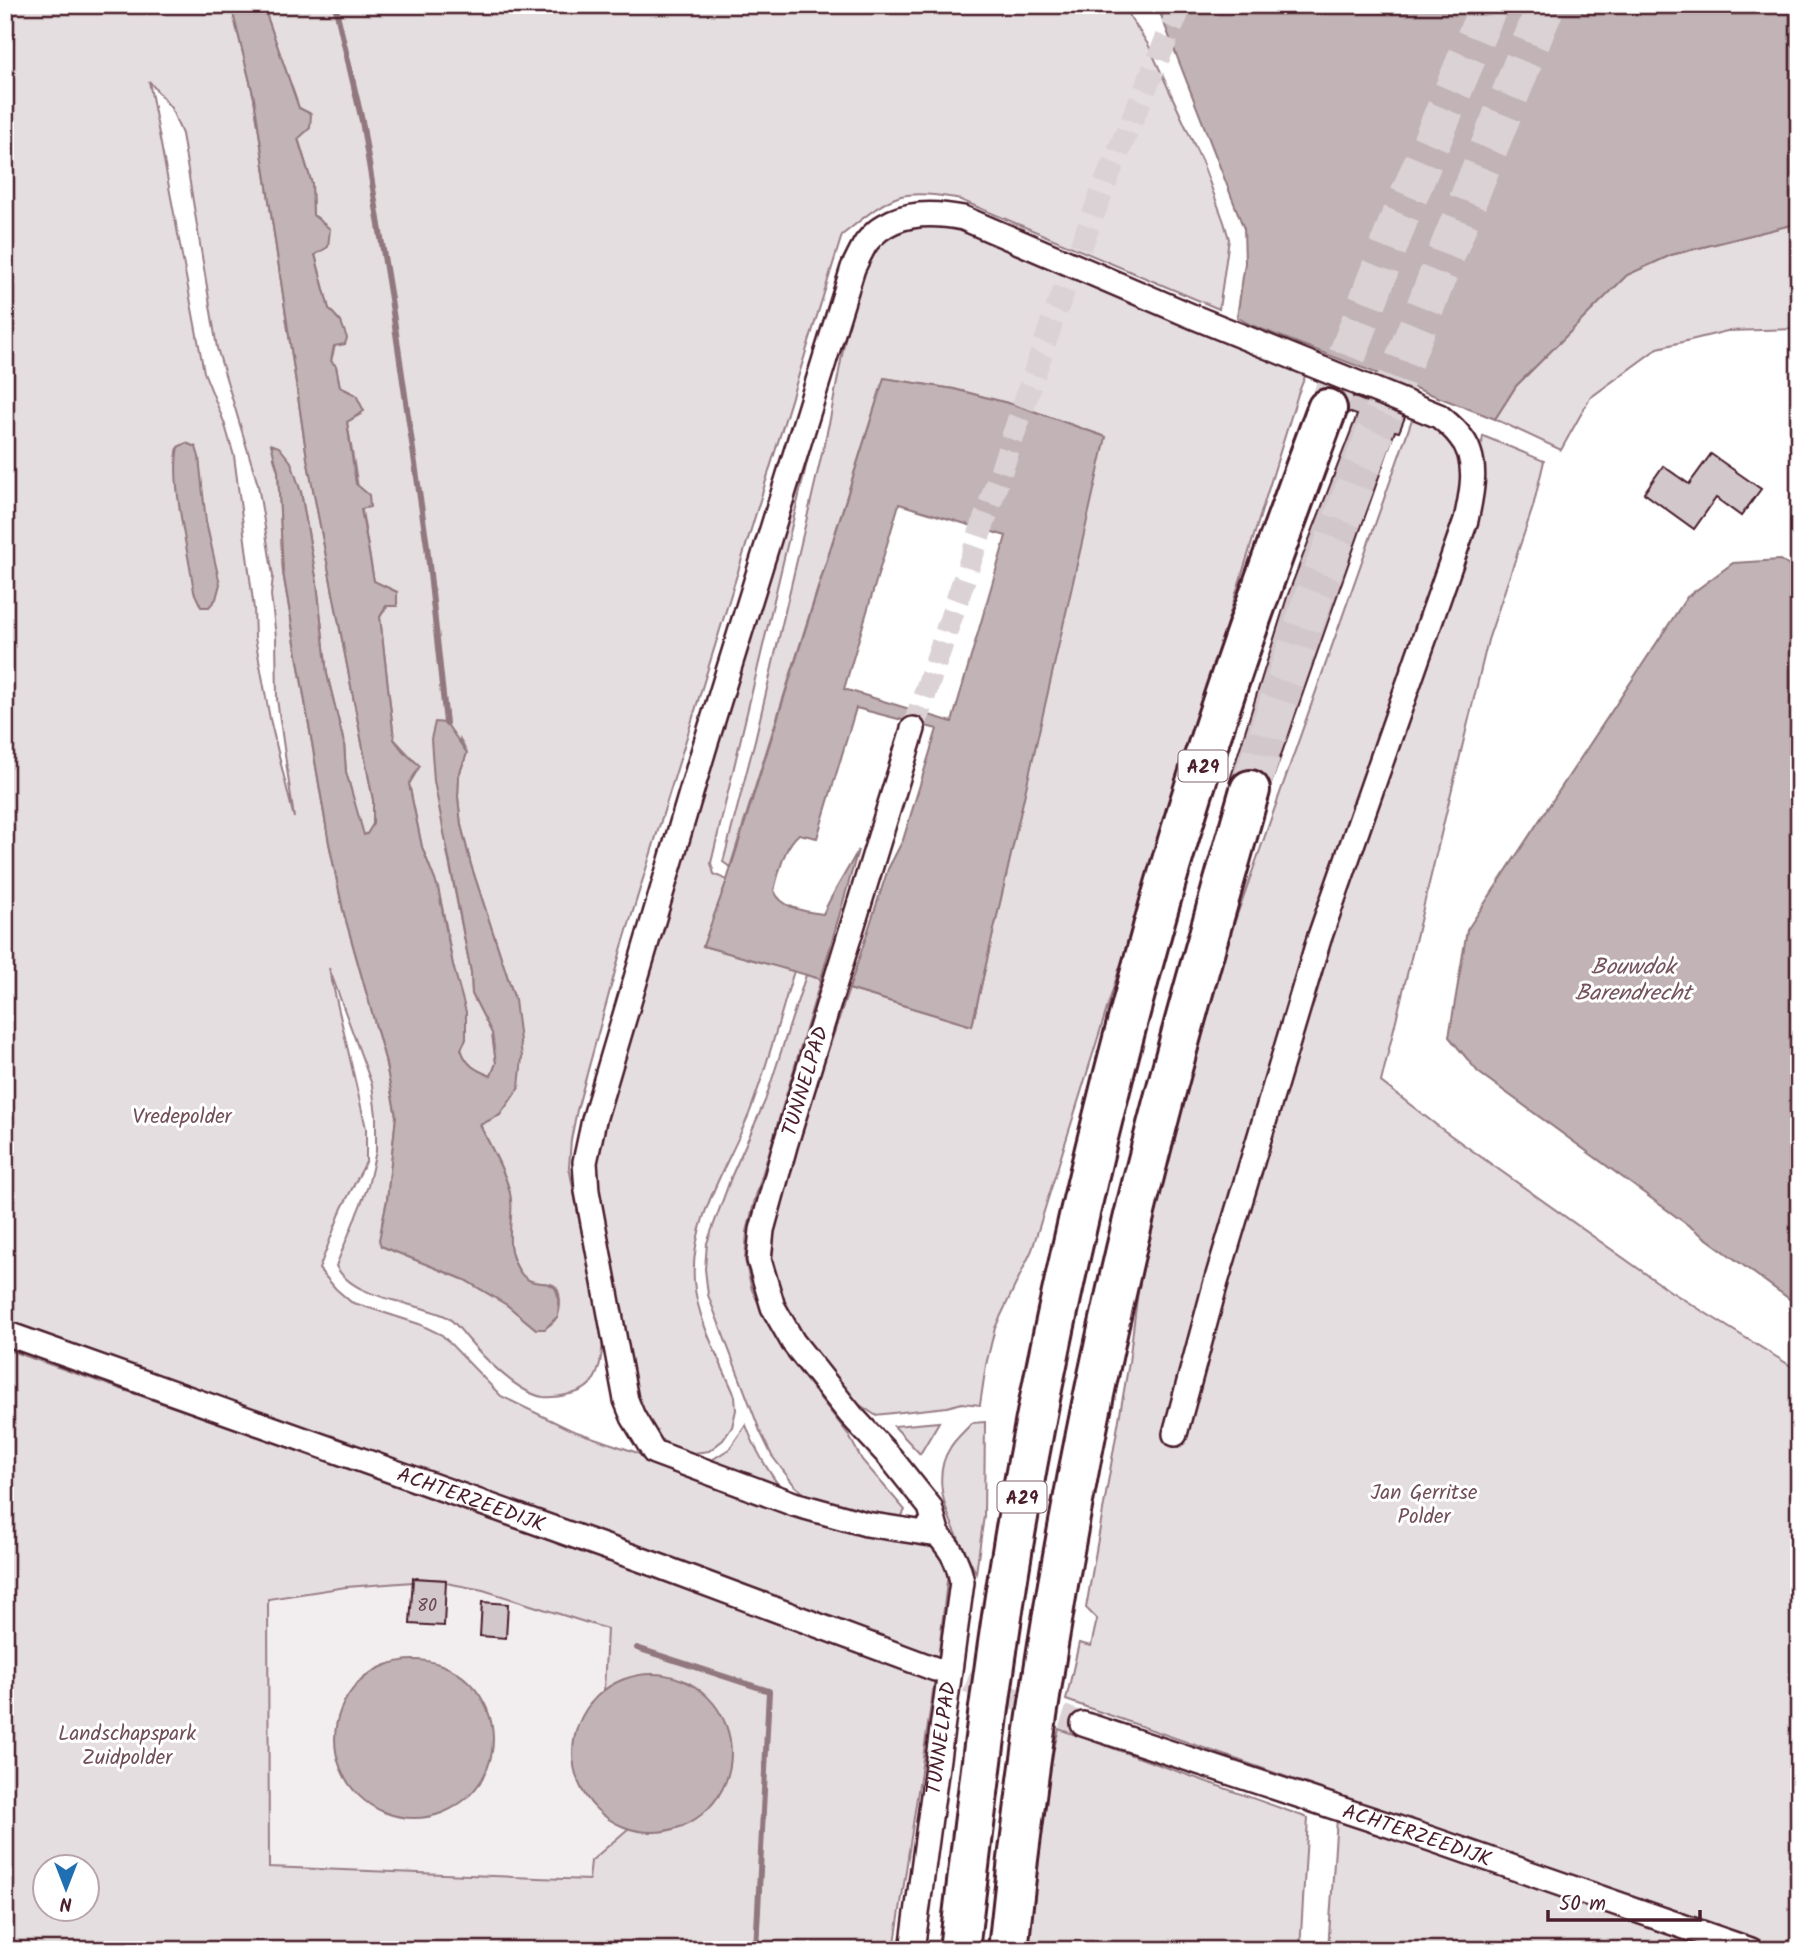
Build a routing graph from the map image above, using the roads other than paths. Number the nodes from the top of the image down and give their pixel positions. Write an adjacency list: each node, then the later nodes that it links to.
1 (1327, 409): 10 (highway, A29)
2 (914, 729): 6 (street, TUNNELPAD)
3 (1250, 790): 11 (highway, A29)
4 (5, 1333): 7 (street, ACHTERZEEDIJK)
5 (1175, 1434): 6 (street)
6 (938, 1535): 9 (street, TUNNELPAD)
7 (935, 1669)
8 (1083, 1724): 12 (street, ACHTERZEEDIJK)
9 (912, 1950)
10 (959, 1950)
11 (1008, 1950)
12 (1751, 1950)

